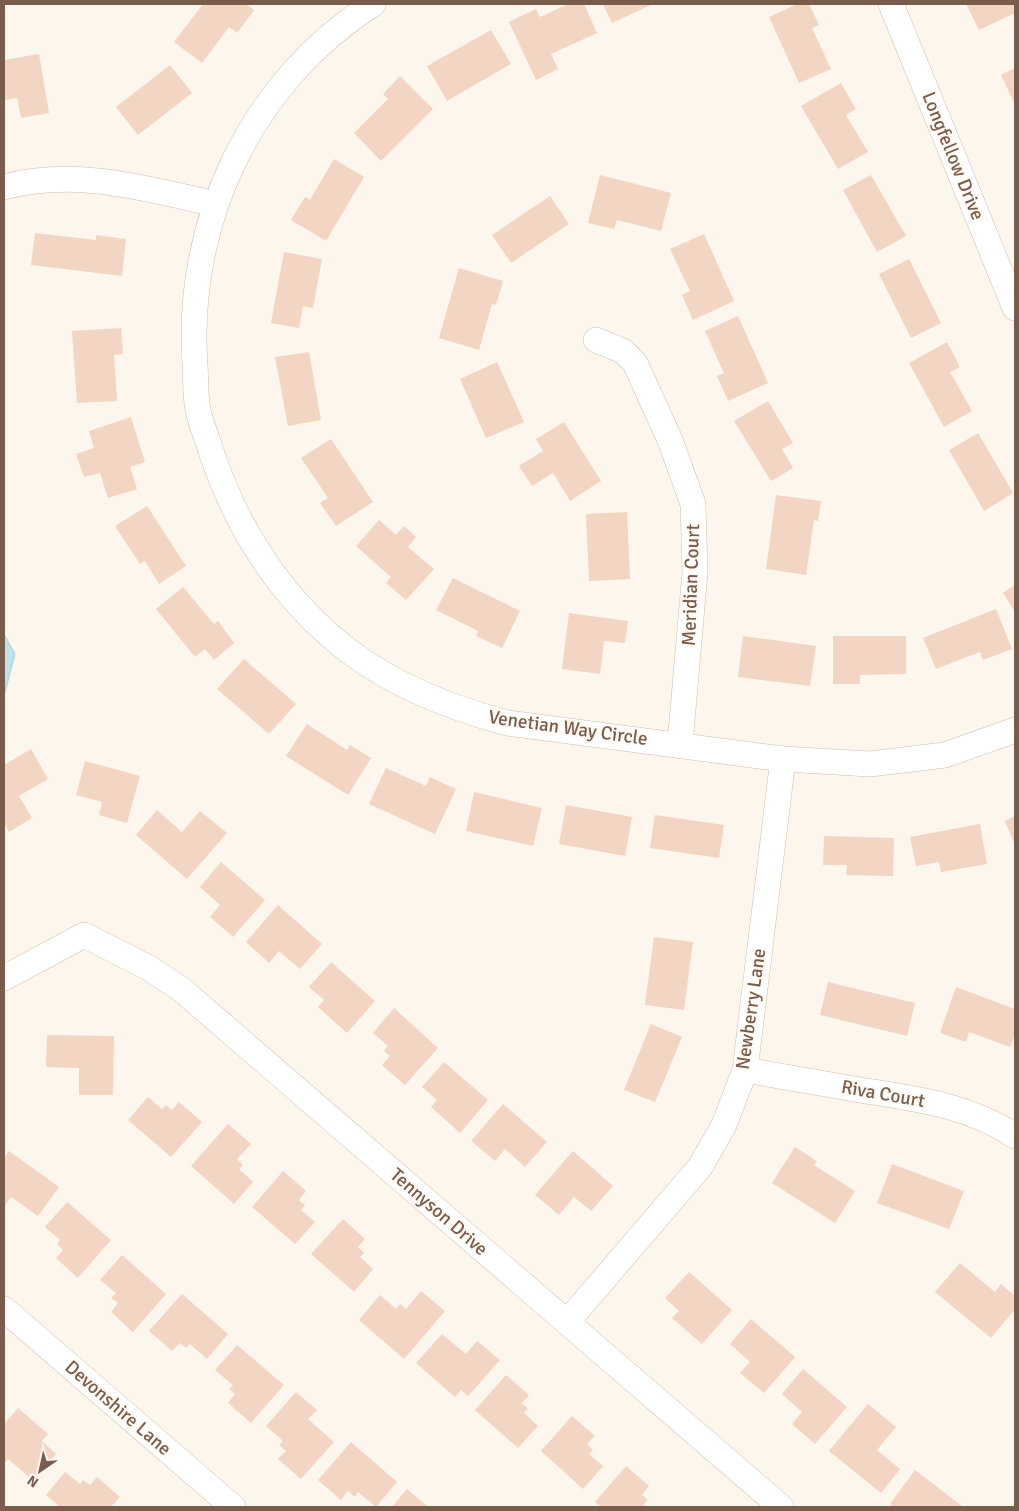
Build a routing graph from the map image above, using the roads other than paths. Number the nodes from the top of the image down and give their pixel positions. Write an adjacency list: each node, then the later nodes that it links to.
1 (373, 4): 4 (street, Venetian Way Circle)
2 (891, 4): 5 (street, Longfellow Drive)
3 (4, 187): 4 (street)
4 (215, 204): 8 (street, Venetian Way Circle)
5 (1015, 306)
6 (596, 340): 8 (street, Meridian Court)
7 (1015, 730): 9 (street, Venetian Way Circle)
8 (680, 744): 9 (street, Venetian Way Circle)
9 (783, 759): 11 (street, Newberry Lane)
10 (4, 978): 14 (street, Tennyson Drive)
11 (744, 1070): 12 (street, Riva Court); 14 (street, Newberry Lane)
12 (1015, 1136)
13 (4, 1309): 15 (street, Devonshire Lane)
14 (567, 1322): 16 (street, Tennyson Drive)
15 (233, 1507)
16 (781, 1507)

